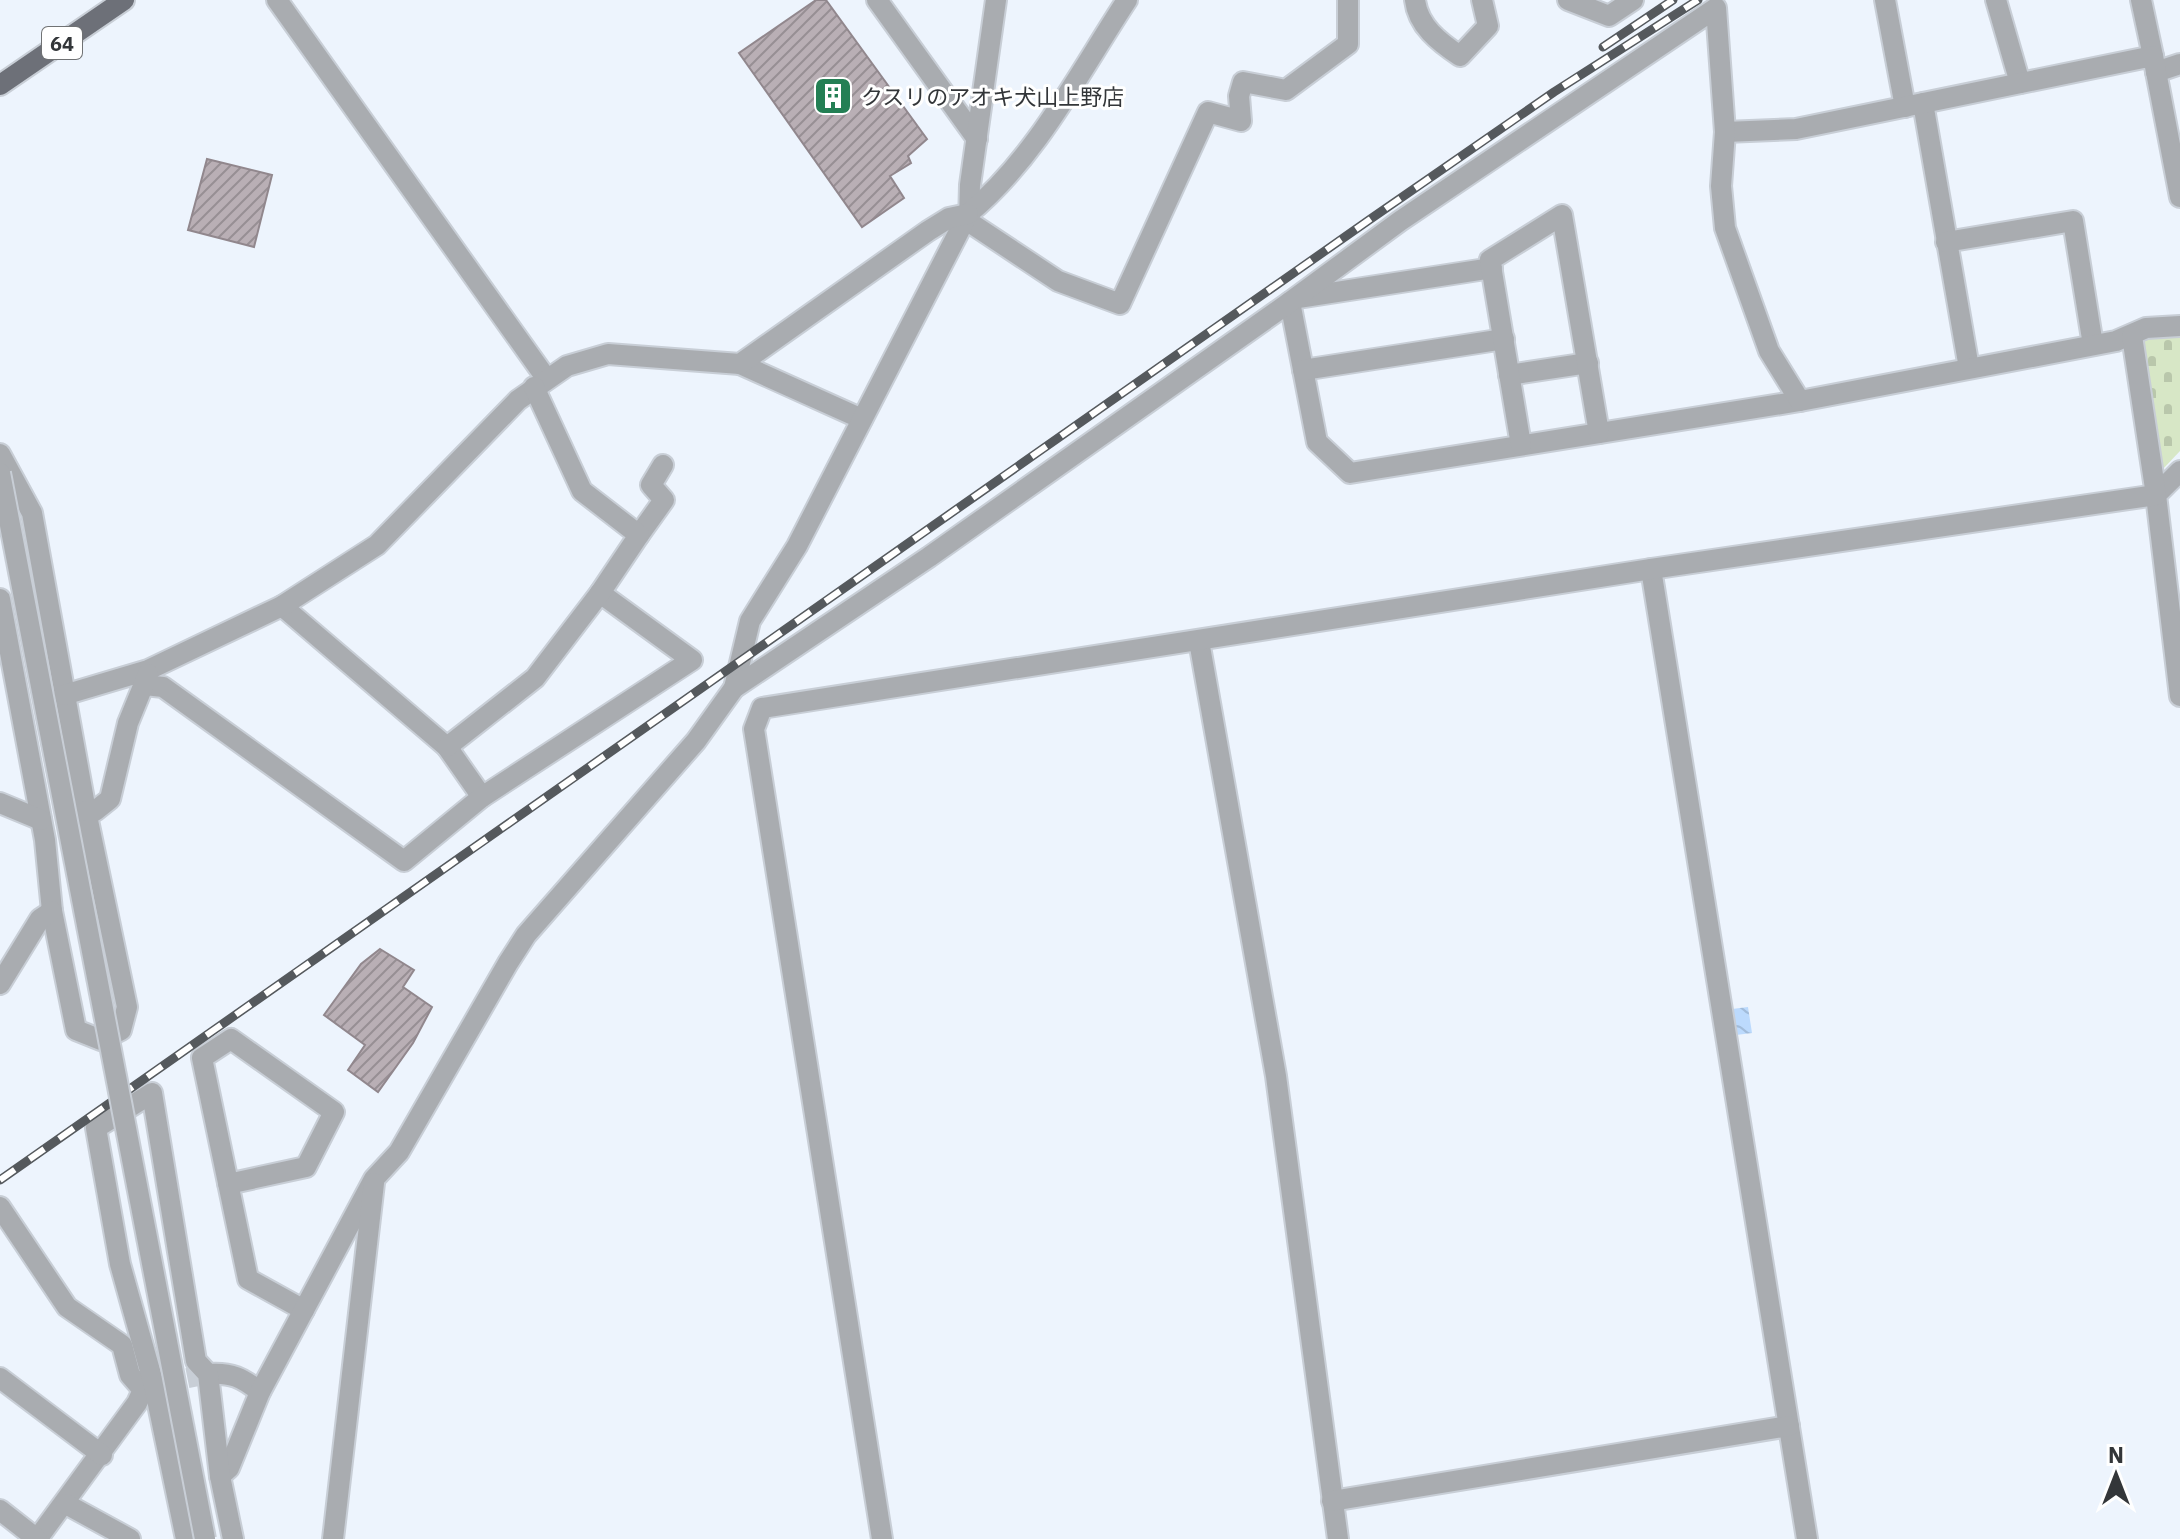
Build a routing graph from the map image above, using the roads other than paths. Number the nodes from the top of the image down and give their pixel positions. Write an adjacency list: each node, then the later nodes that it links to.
1 (124, 0): 17 (main road, 64)
2 (277, 0): 36 (street)
3 (877, 0): 20 (street)
4 (996, 0): 20 (street)
5 (1127, 0): 23 (street)
6 (1348, 0): 23 (street)
7 (1415, 0): 8 (street)
8 (1482, 0)
9 (1568, 0): 10 (street)
10 (1633, 0)
11 (1885, 0): 18 (street)
12 (1996, 0): 16 (street)
13 (2141, 0): 14 (street)
14 (2154, 64): 15 (street); 16 (street); 21 (street)
15 (2180, 64)
16 (2020, 83): 18 (street)
17 (0, 85)
18 (1914, 105): 19 (street); 24 (street)
19 (1725, 132): 26 (street); 37 (street)
20 (977, 139): 23 (street)
21 (2177, 172): 22 (street)
22 (2180, 197)
23 (968, 214): 32 (street); 38 (street)
24 (1946, 242): 30 (street); 33 (street)
25 (1492, 268): 26 (street); 29 (street); 31 (street)
26 (1292, 301): 34 (street); 54 (street)
27 (2180, 326): 28 (street)
28 (2132, 336): 30 (street); 45 (street)
29 (1504, 339): 34 (street); 35 (street)
30 (2093, 345): 33 (street)
31 (1588, 363): 35 (street); 39 (street)
32 (740, 364): 36 (street); 38 (street)
33 (1969, 368): 37 (street)
34 (1303, 370): 40 (street)
35 (1509, 375): 40 (street)
36 (540, 383): 46 (street); 50 (street)
37 (1800, 401): 39 (street)
38 (862, 419): 54 (street)
39 (1599, 433): 40 (street)
40 (1521, 445)
41 (0, 454): 56 (street)
42 (663, 465): 46 (street)
43 (2180, 471): 45 (street)
44 (0, 473): 82 (street, bridge)
45 (2156, 495): 47 (street); 51 (street)
46 (639, 535): 48 (street)
47 (1651, 569): 52 (street); 73 (street)
48 (600, 593): 58 (street); 59 (street)
49 (0, 599): 55 (street)
50 (282, 606): 53 (street); 58 (street)
51 (2176, 630): 57 (street)
52 (1199, 641): 76 (street); 85 (street)
53 (147, 678): 56 (street); 59 (street); 61 (street)
54 (734, 688): 65 (street)
55 (9, 695): 62 (street)
56 (64, 695): 61 (street)
57 (2180, 696)
58 (447, 747): 59 (street)
59 (482, 797)
60 (0, 803): 62 (street)
61 (86, 811): 63 (street)
62 (41, 820): 63 (street)
63 (52, 911): 64 (street)
64 (0, 984)
65 (374, 1179): 68 (street); 84 (street)
66 (228, 1184): 66 (street); 68 (street)
67 (0, 1207): 71 (street)
68 (304, 1310): 72 (street)
69 (208, 1374): 71 (street); 72 (street); 75 (street)
70 (0, 1378): 74 (street)
71 (148, 1387): 74 (street); 81 (street)
72 (260, 1392): 75 (street)
73 (1789, 1426): 76 (street); 87 (street)
74 (102, 1455): 77 (street)
75 (220, 1476): 83 (street)
76 (1332, 1501): 86 (street)
77 (66, 1504): 79 (street); 80 (street)
78 (0, 1510): 79 (street)
79 (38, 1538)
80 (130, 1539)
81 (186, 1539)
82 (205, 1539)
83 (233, 1539)
84 (333, 1539)
85 (882, 1539)
86 (1338, 1539)
87 (1807, 1539)

